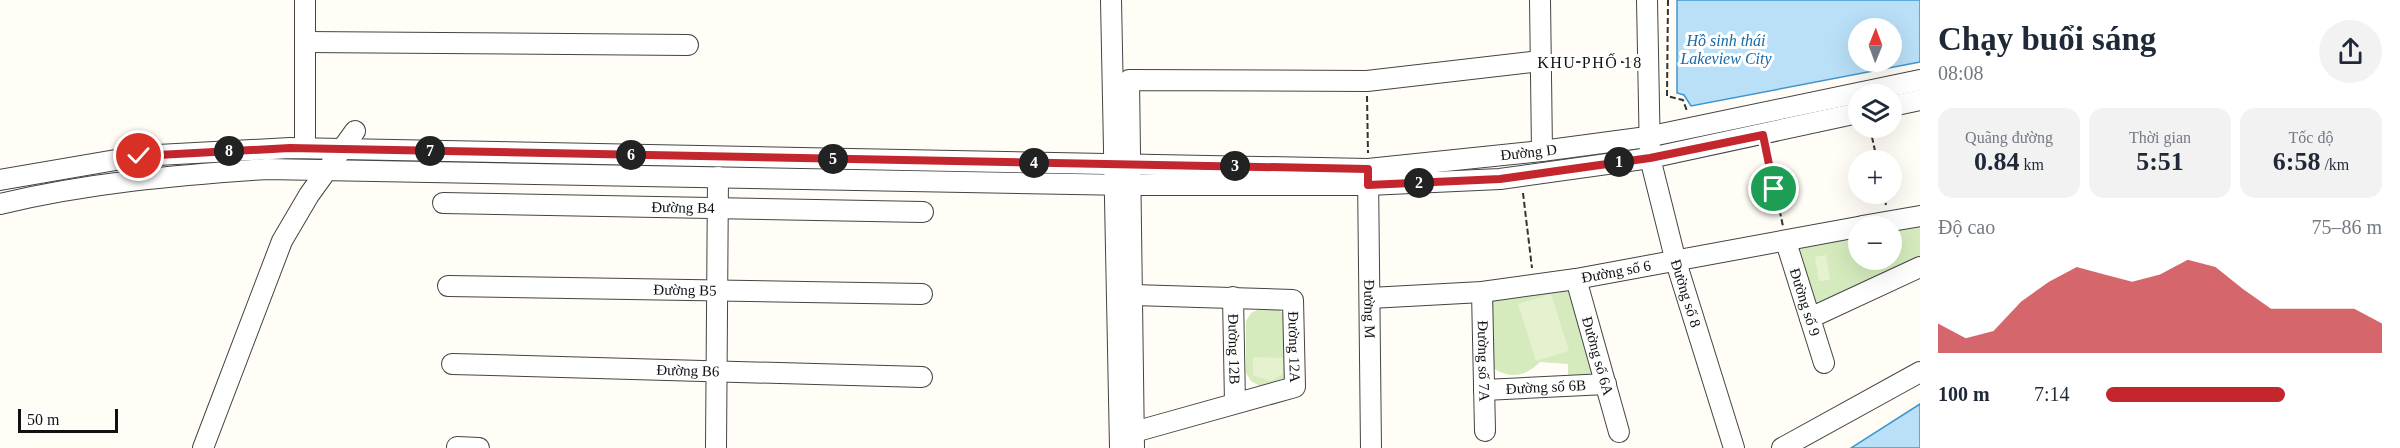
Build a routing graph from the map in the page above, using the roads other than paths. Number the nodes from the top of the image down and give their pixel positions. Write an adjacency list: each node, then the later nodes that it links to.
1 (304, 0): 5 (street)
2 (1111, 0): 18 (street)
3 (1540, 0): 7 (street)
4 (1647, 0): 13 (street, Đường số 8)
5 (305, 42): 6 (street); 14 (street)
6 (688, 45)
7 (1540, 61): 16 (street); 18 (street)
8 (1920, 80): 13 (street, Đường D)
9 (1920, 100): 10 (street)
10 (1902, 104)
11 (1848, 115): 17 (street, Đường D)
12 (355, 131): 15 (street)
13 (1647, 137): 16 (street, Đường D); 17 (street, Đường số 8)
14 (305, 148): 15 (street, Đường D); 22 (street, Đường D)
15 (344, 149): 18 (street, Đường D); 19 (street)
16 (1542, 151): 21 (street, Đường D)
17 (1650, 158): 21 (street, Đường D); 32 (street, Đường số 8)
18 (1122, 164): 21 (street, Đường D); 23 (street)
19 (330, 168): 20 (street, Đường D); 25 (street, Đường D); 55 (street)
20 (718, 177): 23 (street, Đường D); 26 (street)
21 (1368, 177): 23 (street, Đường D); 41 (street, Đường M)
22 (0, 180)
23 (1122, 185): 39 (street); 58 (street)
24 (443, 203): 26 (street, Đường B4)
25 (0, 204)
26 (718, 208): 27 (street, Đường B4); 36 (street)
27 (923, 212)
28 (1920, 216): 29 (street, Đường số 6)
29 (1902, 219)
30 (1848, 229): 31 (street, Đường số 6)
31 (1786, 242): 32 (street, Đường số 6); 42 (street, Đường số 9)
32 (1676, 262): 34 (street, Đường số 6); 60 (street, Đường số 8)
33 (1920, 267): 42 (street)
34 (1576, 279): 37 (street, Đường số 6); 48 (street, Đường số 6A)
35 (448, 286): 36 (street, Đường B5)
36 (718, 291): 38 (street, Đường B5); 45 (street)
37 (1482, 292): 41 (street, Đường số 6); 49 (street, Đường số 7A)
38 (922, 294)
39 (1133, 295): 40 (street, Đường 12A); 53 (street)
40 (1233, 297): 50 (street, Đường 12B); 50 (street, Đường 12A)
41 (1370, 298): 59 (street, Đường M)
42 (1810, 318): 43 (street, Đường số 9)
43 (1824, 363)
44 (452, 364): 45 (street, Đường B6)
45 (717, 372): 47 (street, Đường B6); 57 (street)
46 (1920, 372): 61 (street)
47 (922, 377)
48 (1605, 384): 49 (street, Đường số 6B); 52 (street, Đường số 6A)
49 (1484, 390): 51 (street, Đường số 7A)
50 (1235, 403): 53 (street, Đường 12A)
51 (1485, 431)
52 (1619, 432)
53 (1134, 440)
54 (457, 447): 56 (street)
55 (203, 448)
56 (479, 448)
57 (716, 448)
58 (1120, 448)
59 (1371, 448)
60 (1734, 448)
61 (1782, 448)

